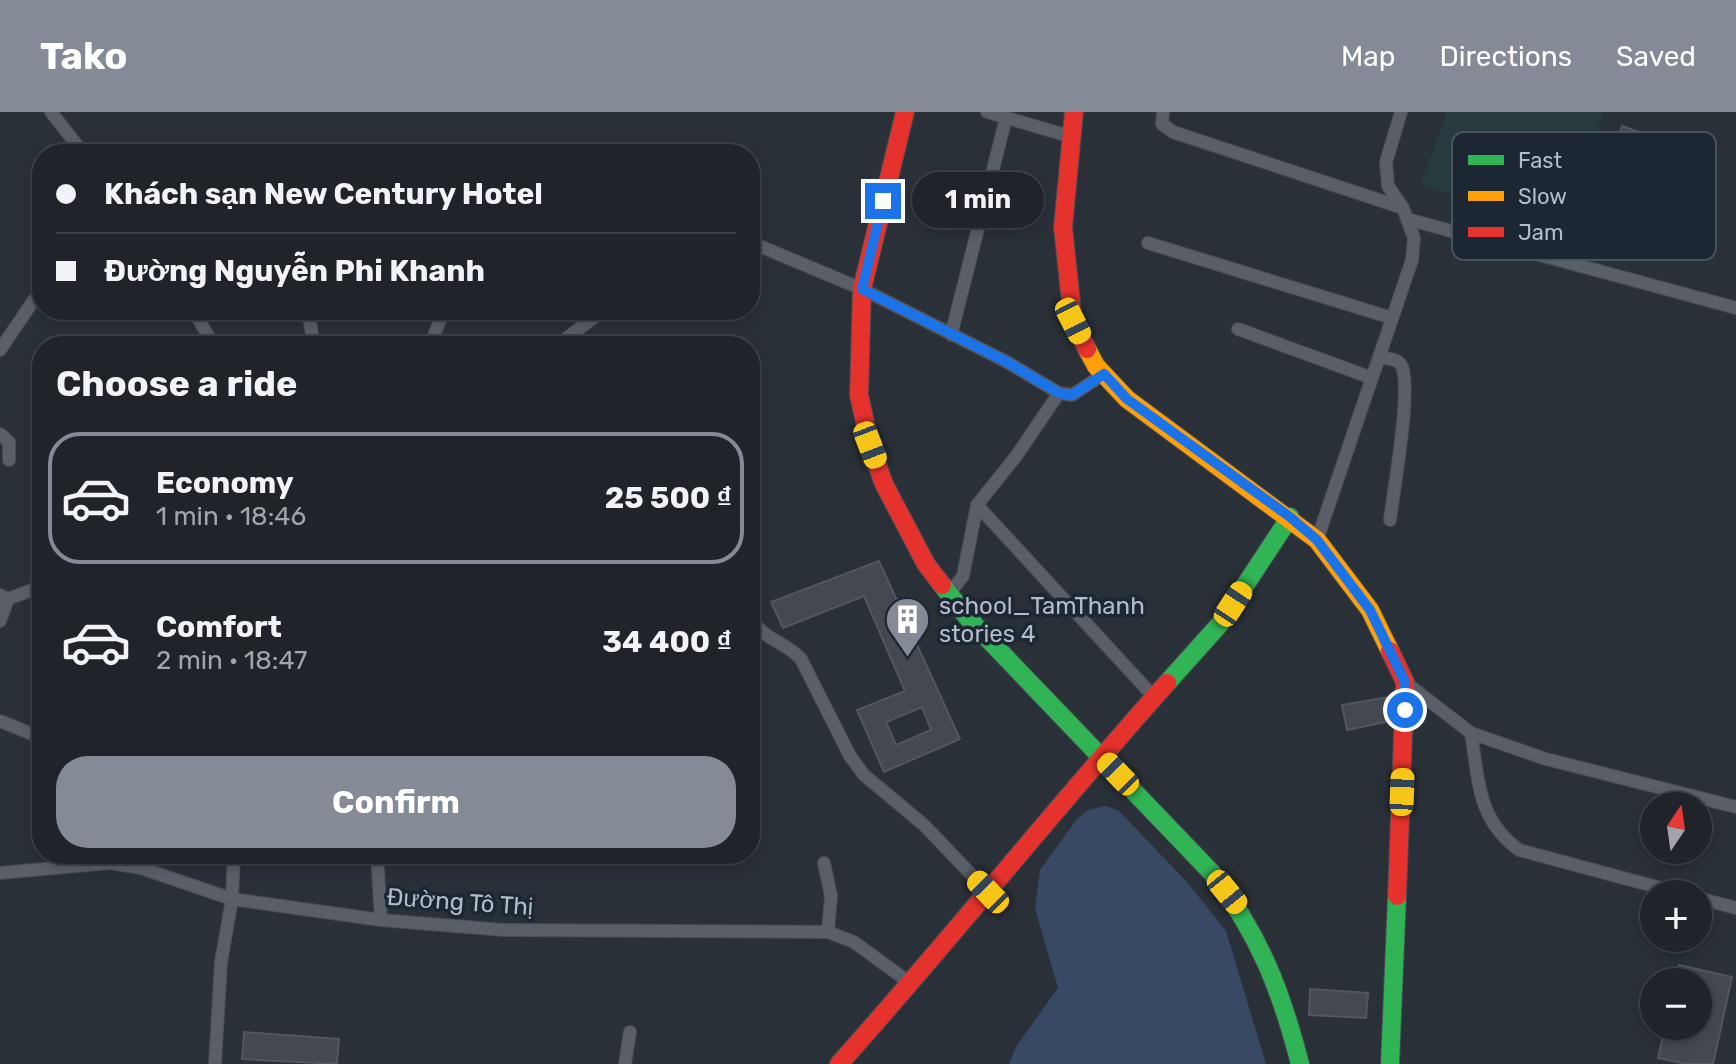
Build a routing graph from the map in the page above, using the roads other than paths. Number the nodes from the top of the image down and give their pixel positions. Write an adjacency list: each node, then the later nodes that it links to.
1 (51, 112): 9 (street)
2 (905, 112): 15 (street)
3 (987, 112): 7 (street)
4 (1074, 112): 8 (street)
5 (1163, 112): 10 (street)
6 (1401, 112): 10 (street)
7 (1006, 118): 8 (street); 21 (street)
8 (1072, 137): 25 (street)
9 (76, 144)
10 (1405, 214): 11 (street); 18 (street)
11 (1452, 227)
12 (1148, 243): 18 (street)
13 (760, 246): 15 (street)
14 (1567, 260): 17 (street)
15 (862, 289): 21 (street); 35 (street)
16 (32, 303): 23 (street)
17 (1736, 308)
18 (1392, 318): 24 (street)
19 (591, 320): 22 (street)
20 (1238, 329): 26 (street)
21 (951, 335): 27 (street)
22 (569, 336)
23 (0, 350)
24 (1379, 357): 26 (street); 32 (street)
25 (1104, 374): 27 (street); 31 (street)
26 (1372, 378): 33 (street)
27 (1059, 393): 30 (street)
28 (0, 434): 29 (street)
29 (9, 460)
30 (977, 505): 35 (street); 40 (street)
31 (1290, 517): 33 (street); 40 (street)
32 (1390, 520)
33 (1317, 540): 39 (street)
34 (32, 589): 36 (street)
35 (949, 594): 44 (street)
36 (4, 597): 37 (street)
37 (0, 621)
38 (760, 632): 53 (street)
39 (1405, 682): 42 (street); 65 (street)
40 (1154, 697): 44 (street)
41 (0, 721): 43 (street)
42 (1471, 733): 45 (street); 52 (street)
43 (32, 734)
44 (1101, 756): 53 (street); 64 (street)
45 (1736, 807)
46 (824, 863): 58 (street)
47 (99, 864): 51 (street, Đường Tô Thị)
48 (116, 864): 54 (street, Đường Tô Thị)
49 (234, 864): 54 (street)
50 (378, 864): 57 (street)
51 (0, 873)
52 (1640, 882)
53 (988, 892): 59 (street)
54 (232, 899): 57 (street, Đường Tô Thị); 61 (street)
55 (1712, 902): 56 (street)
56 (1736, 908)
57 (381, 920): 58 (street, Đường Tô Thị)
58 (828, 932): 59 (street, Đường Tô Thị)
59 (910, 983): 63 (street)
60 (630, 1032): 62 (street)
61 (215, 1064)
62 (625, 1064)
63 (839, 1064)
64 (1300, 1064)
65 (1390, 1064)

